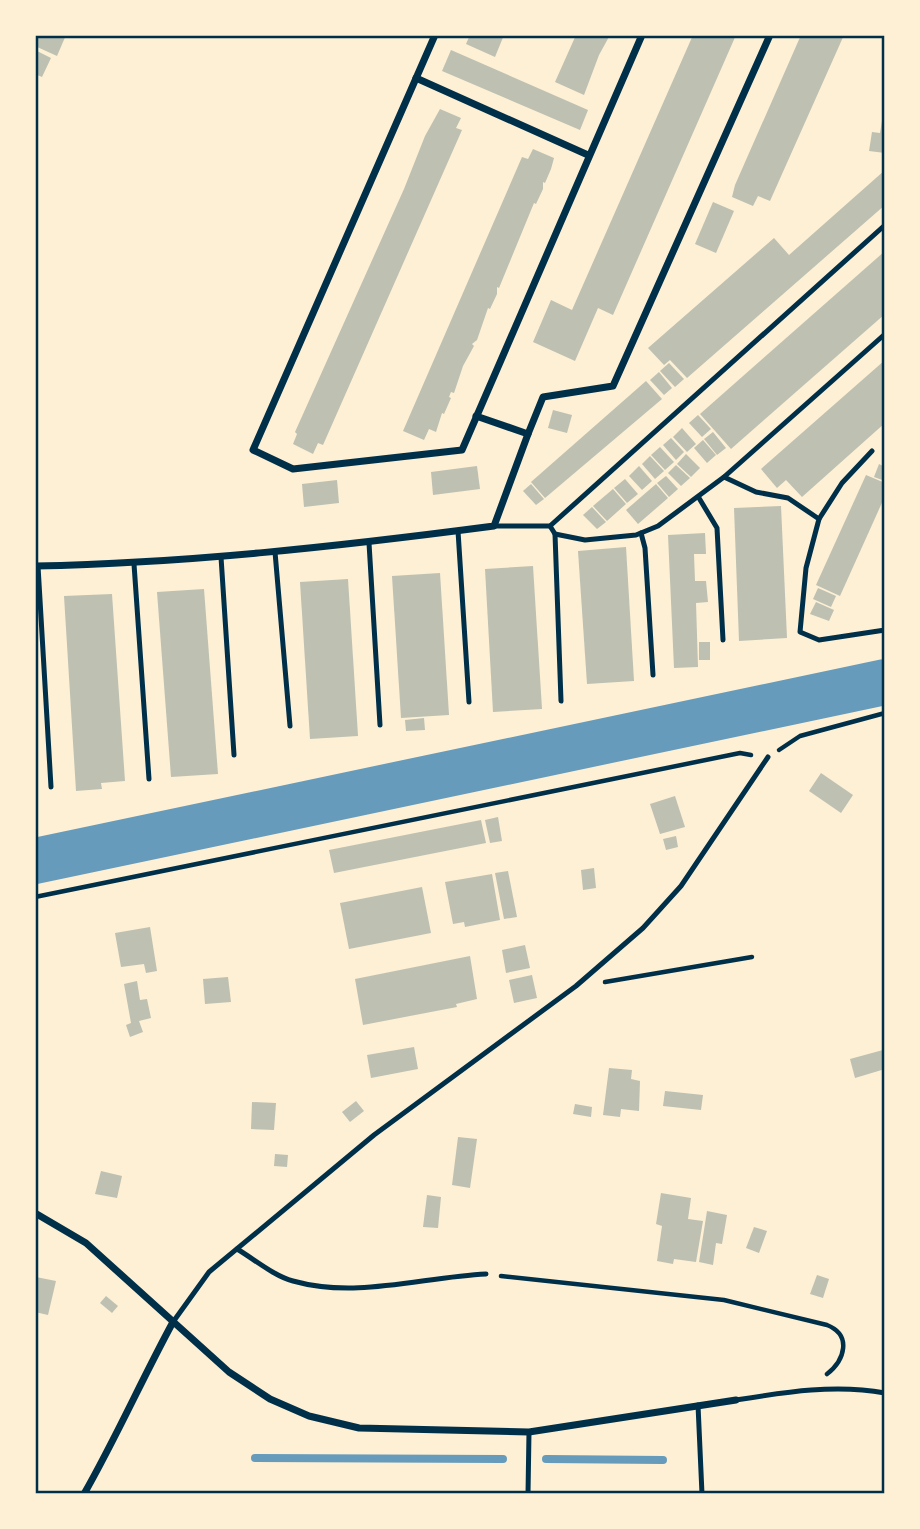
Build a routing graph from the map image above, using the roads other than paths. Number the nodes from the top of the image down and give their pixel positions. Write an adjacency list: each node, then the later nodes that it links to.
1 (435, 35): 4 (street)
2 (642, 35): 5 (street)
3 (770, 35): 9 (street)
4 (416, 78): 5 (street); 8 (street)
5 (588, 155): 8 (street)
6 (885, 225): 15 (lane)
7 (885, 334): 11 (lane)
8 (476, 416): 9 (street)
9 (528, 434): 14 (street)
10 (872, 451): 13 (lane)
11 (724, 477): 12 (lane); 13 (lane)
12 (699, 498): 17 (lane); 25 (lane)
13 (819, 519): 24 (lane)
14 (494, 526): 15 (lane); 16 (street)
15 (550, 526): 18 (lane)
16 (458, 531): 19 (street); 28 (lane)
17 (640, 533): 18 (lane); 26 (lane)
18 (555, 534): 27 (lane)
19 (369, 543): 20 (street); 29 (lane)
20 (275, 552): 21 (street); 30 (lane)
21 (221, 557): 22 (street); 31 (lane)
22 (134, 564): 23 (street); 33 (lane)
23 (37, 566): 34 (lane)
24 (885, 630)
25 (723, 640)
26 (653, 675)
27 (561, 701)
28 (470, 702)
29 (380, 725)
30 (290, 726)
31 (234, 755)
32 (768, 757): 36 (lane)
33 (149, 779)
34 (51, 787)
35 (35, 1213): 38 (street)
36 (237, 1248): 37 (lane); 38 (lane)
37 (486, 1273)
38 (173, 1322): 42 (street); 43 (street)
39 (885, 1393): 40 (lane)
40 (736, 1400): 41 (street)
41 (698, 1405): 42 (street); 45 (lane)
42 (529, 1433): 44 (lane)
43 (85, 1494)
44 (528, 1494)
45 (702, 1494)

